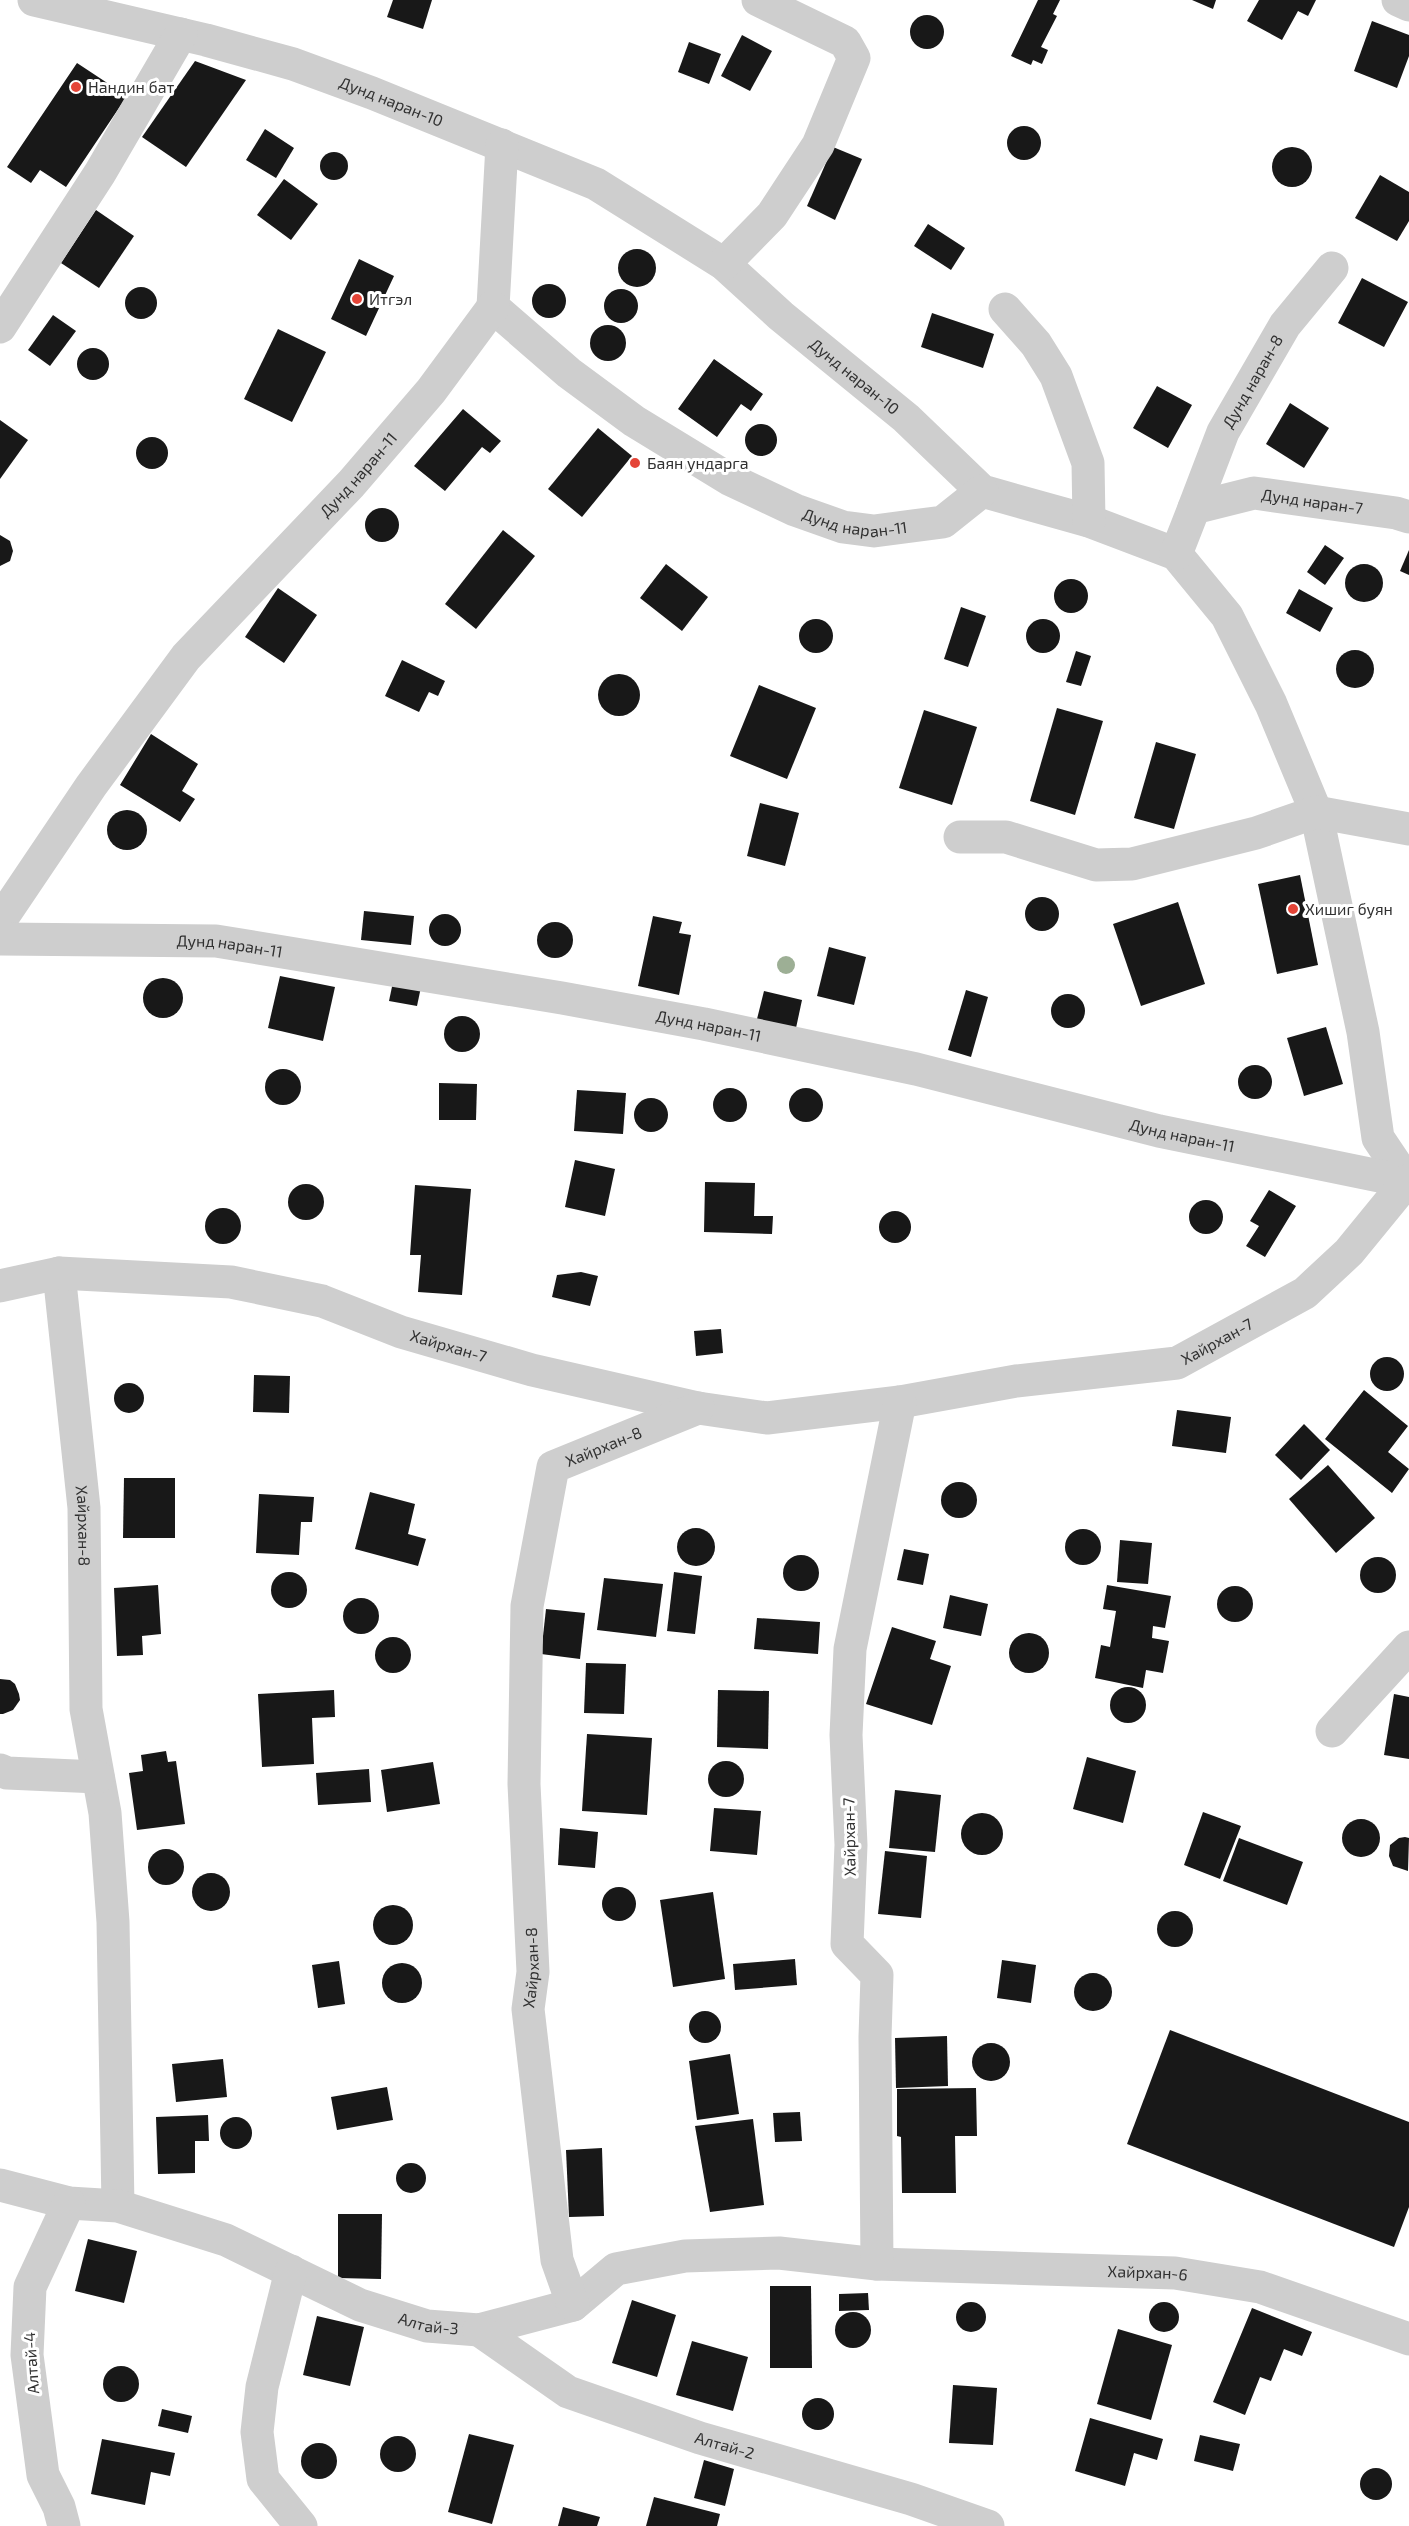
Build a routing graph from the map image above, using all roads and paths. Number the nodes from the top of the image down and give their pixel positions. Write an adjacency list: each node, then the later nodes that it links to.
1 (34, 0): 5 (street, Дунд наран-10)
2 (758, 0): 7 (street)
3 (1398, 0): 4 (street)
4 (1409, 4)
5 (181, 34): 6 (street, Дунд наран-10); 11 (street)
6 (502, 146): 7 (street, Дунд наран-10); 9 (street)
7 (724, 264): 12 (street, Дунд наран-10)
8 (1332, 268): 13 (street, Дунд наран-8)
9 (493, 307): 12 (street, Дунд наран-11); 20 (street, Дунд наран-11)
10 (1005, 309): 15 (street)
11 (0, 327)
12 (982, 491): 15 (street)
13 (1194, 508): 14 (street, Дунд наран-7); 16 (street)
14 (1409, 518)
15 (1089, 521): 16 (street)
16 (1176, 554): 17 (street)
17 (1316, 812): 18 (street); 19 (street); 22 (street)
18 (1409, 829)
19 (960, 837)
20 (0, 921)
21 (0, 939): 22 (street, Дунд наран-11)
22 (1408, 1182): 25 (street, Хайрхан-7)
23 (59, 1273): 24 (street, Хайрхан-7); 26 (street, Хайрхан-7); 30 (street, Хайрхан-8)
24 (0, 1286)
25 (900, 1402): 26 (street, Хайрхан-7); 34 (street, Хайрхан-7)
26 (698, 1408): 36 (street, Хайрхан-8)
27 (1409, 1647): 28 (street)
28 (1332, 1731)
29 (0, 1770): 30 (street)
30 (99, 1777): 33 (street, Хайрхан-8)
31 (0, 2184): 32 (street)
32 (69, 2203): 33 (street, Алтай-3); 39 (street, Алтай-4)
33 (118, 2206): 35 (street, Алтай-3)
34 (877, 2264): 36 (street); 38 (street, Хайрхан-6)
35 (291, 2271): 37 (street, Алтай-3); 40 (street)
36 (573, 2305): 37 (street, Алтай-3)
37 (479, 2330): 41 (street, Алтай-2)
38 (1409, 2339)
39 (64, 2526)
40 (301, 2526)
41 (988, 2526)

